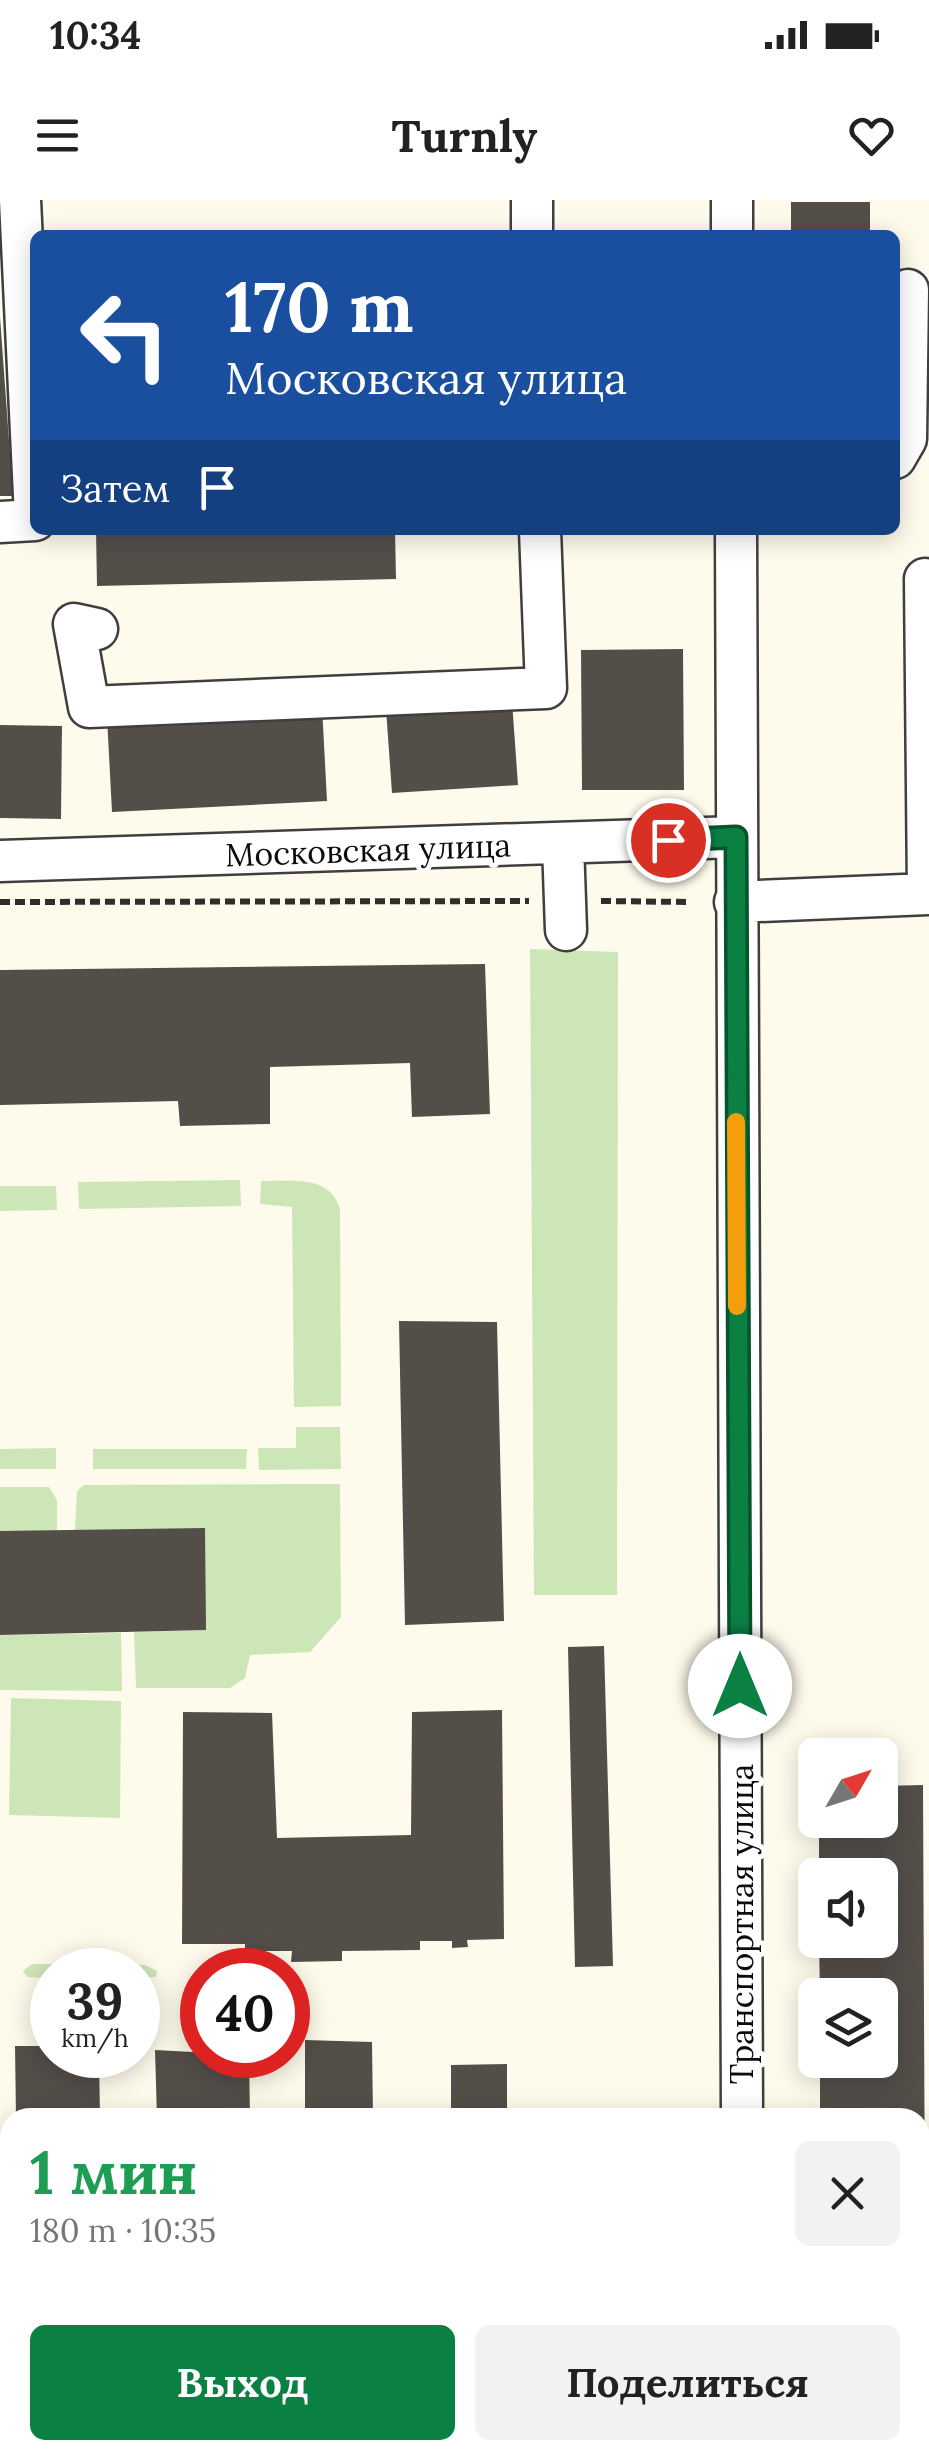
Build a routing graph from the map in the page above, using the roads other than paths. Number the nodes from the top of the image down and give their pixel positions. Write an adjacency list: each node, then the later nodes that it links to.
1 (20, 200): 7 (street)
2 (532, 200): 4 (street)
3 (732, 200): 5 (street)
4 (532, 230)
5 (732, 230)
6 (908, 290): 8 (street)
7 (30, 396)
8 (900, 450)
9 (30, 519): 10 (street)
10 (0, 522)
11 (540, 535): 14 (street)
12 (736, 535): 15 (street, Транспортная улица)
13 (925, 580): 18 (street)
14 (97, 629)
15 (736, 837): 16 (street, Московская улица); 18 (street, Транспортная улица)
16 (563, 844): 17 (street, Московская улица); 19 (street)
17 (0, 861)
18 (735, 902): 20 (street, Транспортная улица)
19 (566, 916)
20 (742, 2108)

